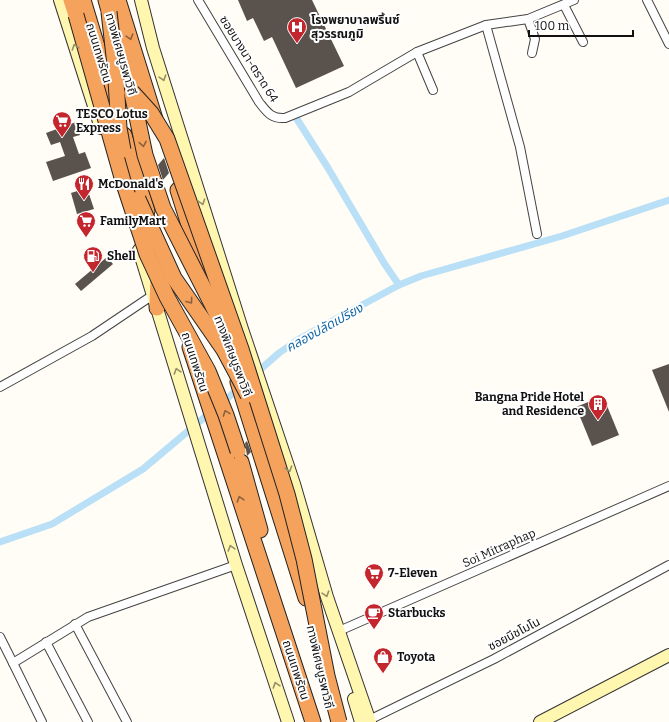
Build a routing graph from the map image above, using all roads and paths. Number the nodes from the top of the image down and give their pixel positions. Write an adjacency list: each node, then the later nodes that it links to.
1 (60, 0): 23 (main road, ถนนเทพรัตน, one-way to 1)
2 (71, 0): 11 (highway, ทางพิเศษบูรพาวิถี)
3 (83, 0): 21 (highway, ถนนเทพรัตน)
4 (118, 0): 22 (highway, one-way to 22)
5 (141, 0): 24 (main road, one-way to 24)
6 (198, 0): 16 (street, ซอยบางนา-ตราด 64)
7 (574, 0): 10 (street, ซอยบางนา-ตราด 64)
8 (647, 0): 15 (street)
9 (108, 4): 19 (highway, ทางพิเศษบูรพาวิถี, bridge); 26 (highway, one-way to 26, bridge)
10 (564, 5): 12 (street, ซอยบางนา-ตราด 64); 14 (street)
11 (75, 7): 42 (highway, ทางพิเศษบูรพาวิถี, one-way to 11, bridge)
12 (528, 19): 13 (street, ซอยบางนา-ตราด 64); 17 (street)
13 (486, 25): 16 (street, ซอยบางนา-ตราด 64); 20 (street)
14 (583, 42)
15 (669, 44)
16 (417, 52): 18 (street)
17 (532, 53)
18 (433, 90)
19 (132, 92): 26 (highway, ทางพิเศษบูรพาวิถี, one-way to 26, bridge); 44 (highway, bridge)
20 (537, 234)
21 (159, 251): 23 (highway); 41 (highway, ถนนเทพรัตน, one-way to 21)
22 (202, 269): 24 (highway); 26 (highway, bridge)
23 (155, 301): 25 (street); 28 (main road, ถนนเทพรัตน, one-way to 23)
24 (242, 328): 31 (main road, one-way to 31)
25 (0, 387)
26 (245, 394): 43 (highway, ทางพิเศษบูรพาวิถี); 45 (highway)
27 (669, 486): 31 (street, Soi Mitraphap)
28 (236, 565): 30 (street); 40 (main road, ถนนเทพรัตน, one-way to 28)
29 (669, 565): 36 (street, ซอยนีชโมโน)
30 (75, 624): 33 (street); 39 (street)
31 (339, 631): 36 (main road)
32 (0, 638): 35 (street)
33 (46, 642): 35 (street); 38 (street)
34 (669, 656): 46 (main road)
35 (13, 663): 37 (street)
36 (367, 721)
37 (42, 722)
38 (88, 722)
39 (127, 722)
40 (288, 722)
41 (313, 722)
42 (320, 722)
43 (332, 722)
44 (339, 722)
45 (346, 722)
46 (540, 722)

